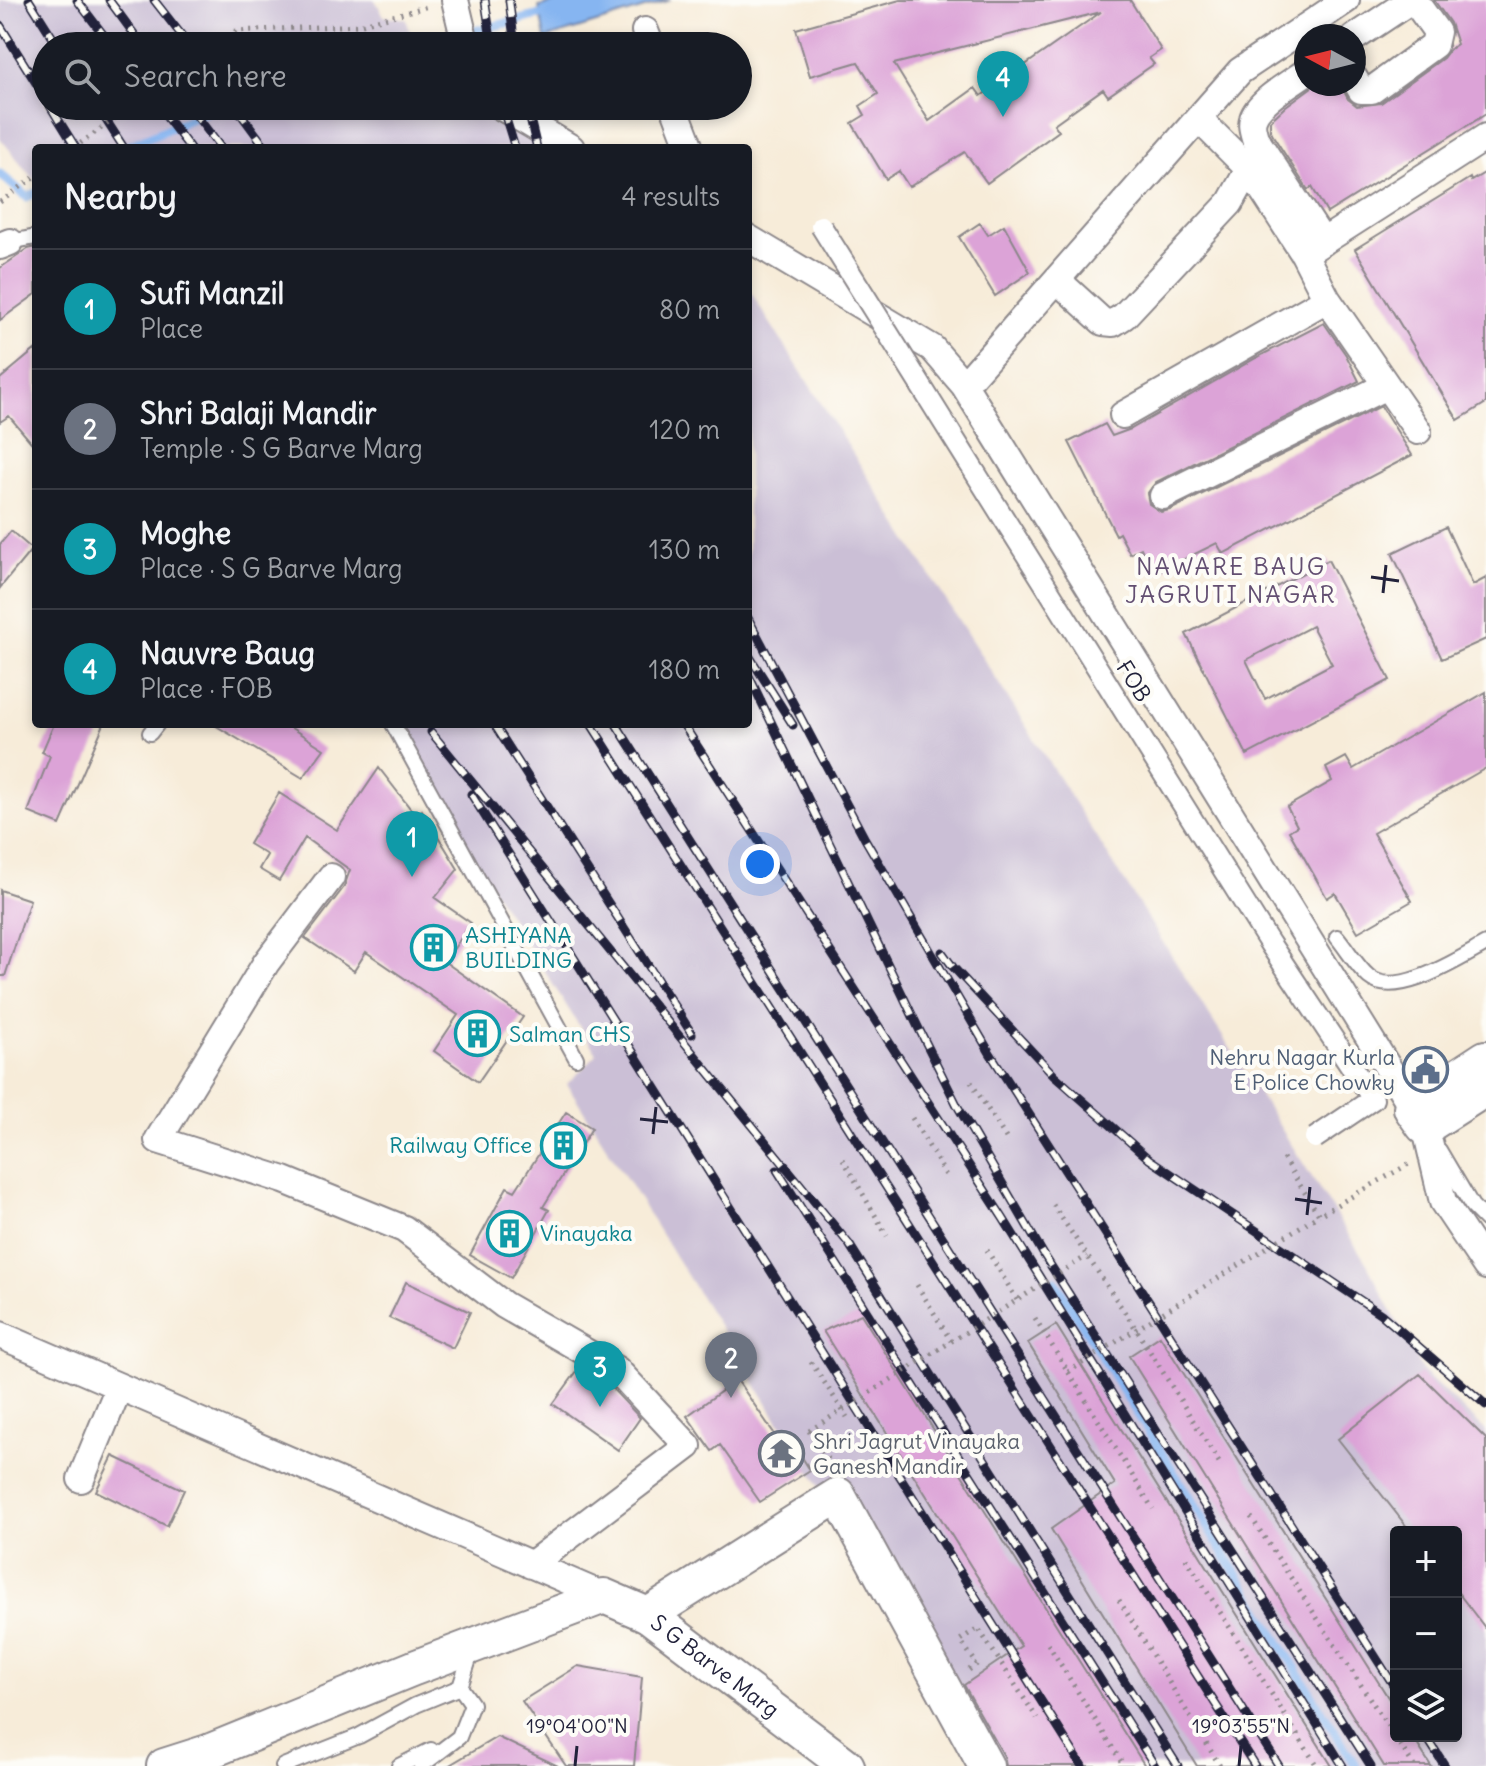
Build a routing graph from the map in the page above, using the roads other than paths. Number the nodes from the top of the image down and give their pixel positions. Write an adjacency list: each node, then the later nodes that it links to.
1 (1346, 0): 8 (street)
2 (1412, 0): 4 (street); 7 (street)
3 (450, 4): 5 (street)
4 (1366, 30)
5 (461, 32)
6 (1294, 81): 19 (street)
7 (1366, 90)
8 (1199, 119): 14 (street); 20 (street)
9 (524, 120): 12 (street)
10 (679, 120): 13 (street)
11 (1486, 137): 19 (street)
12 (564, 144)
13 (688, 144)
14 (1249, 169): 19 (street); 20 (street)
15 (821, 226): 35 (street, FOB, bridge)
16 (32, 238): 18 (lane)
17 (752, 240): 22 (street)
18 (5, 244)
19 (1314, 248): 21 (street)
20 (1057, 280): 22 (street)
21 (1327, 299): 23 (street); 24 (street)
22 (964, 385): 34 (street)
23 (1386, 386): 25 (street); 26 (street)
24 (1123, 415)
25 (1418, 431)
26 (1163, 496)
27 (395, 728): 31 (lane)
28 (331, 877): 41 (street)
29 (1337, 937): 30 (lane)
30 (1486, 944)
31 (576, 1058)
32 (1486, 1060): 34 (main road)
33 (1486, 1086): 34 (main road)
34 (1423, 1128): 36 (lane); 37 (street)
35 (1315, 1138)
36 (1486, 1220)
37 (1486, 1266)
38 (0, 1335): 39 (street)
39 (119, 1387): 40 (street); 41 (street)
40 (81, 1479)
41 (531, 1565): 42 (street)
42 (604, 1596): 43 (street); 44 (street)
43 (648, 1615): 51 (street, S G Barve Marg); 52 (street, S G Barve Marg)
44 (473, 1646): 45 (lane); 47 (street)
45 (460, 1687): 46 (lane); 48 (lane)
46 (459, 1737): 49 (lane); 50 (lane)
47 (164, 1766)
48 (283, 1766)
49 (399, 1766)
50 (421, 1766)
51 (847, 1766)
52 (986, 1766)

